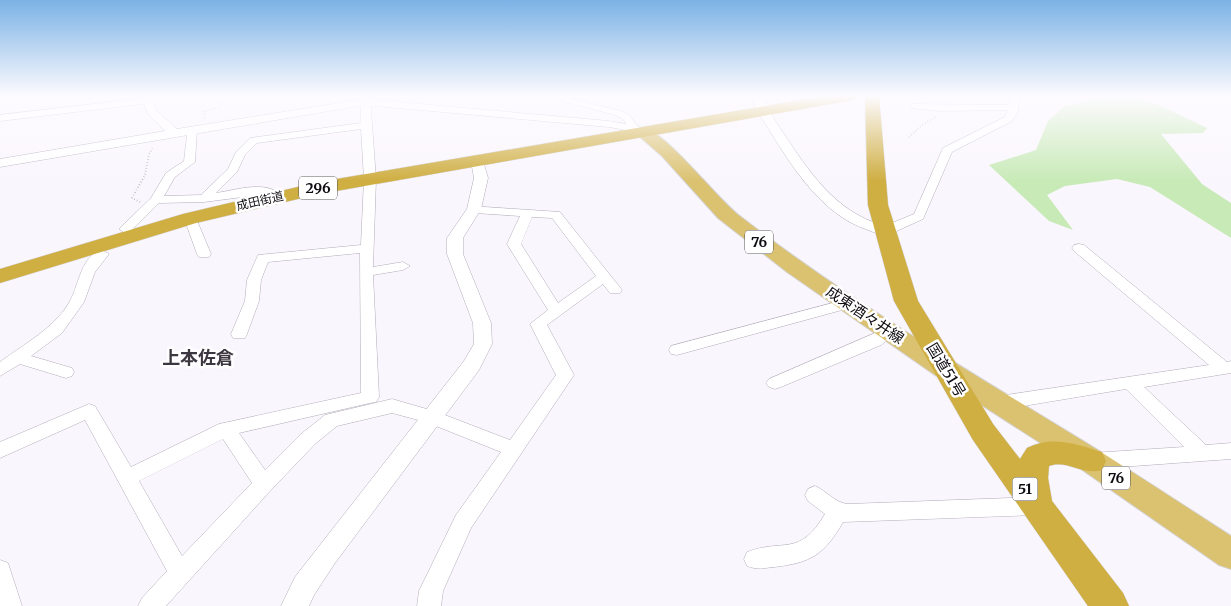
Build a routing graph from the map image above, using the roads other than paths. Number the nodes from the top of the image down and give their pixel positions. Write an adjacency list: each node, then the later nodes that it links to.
1 (163, 124): 12 (street)
2 (220, 124): 10 (street)
3 (581, 124): 11 (street)
4 (633, 124): 11 (street)
5 (683, 124): 11 (highway, 成田街道 / 296)
6 (772, 124): 23 (street)
7 (874, 124): 23 (highway, 国道51号 / 51)
8 (998, 124): 23 (street)
9 (367, 126): 15 (street); 17 (street)
10 (192, 129): 12 (street); 18 (street)
11 (639, 131): 13 (highway, 成田街道 / 296); 31 (main road, 成東酒々井線 / 76)
12 (174, 132): 14 (street)
13 (477, 161): 15 (highway, 成田街道 / 296); 19 (street)
14 (0, 163)
15 (370, 179): 16 (highway, 成田街道 / 296); 24 (street)
16 (277, 197): 17 (street); 21 (highway, 成田街道 / 296)
17 (204, 198): 18 (street)
18 (153, 203): 22 (street)
19 (474, 209): 20 (street); 44 (street)
20 (528, 213): 32 (street); 32 (street)
21 (190, 218): 27 (street); 30 (highway, 成田街道 / 296)
22 (126, 229)
23 (885, 231): 38 (highway, 国道51号 / 51)
24 (367, 248): 29 (street); 34 (street)
25 (1079, 248): 37 (street)
26 (102, 254): 36 (street)
27 (204, 254)
28 (403, 266): 29 (street)
29 (366, 272): 45 (street)
30 (0, 276)
31 (848, 304): 33 (main road, 成東酒々井線 / 76); 35 (street)
32 (556, 312): 47 (street)
33 (889, 332): 38 (main road, 成東酒々井線 / 76); 41 (street)
34 (239, 334)
35 (678, 350)
36 (20, 358): 39 (street); 40 (street)
37 (1228, 368): 42 (street)
38 (944, 369): 43 (main road, 成東酒々井線 / 76); 54 (highway, 国道51号 / 51)
39 (0, 370)
40 (66, 372)
41 (775, 383)
42 (1130, 383): 43 (street); 49 (street)
43 (1000, 403): 50 (main road, 成東酒々井線 / 76)
44 (431, 417): 47 (street); 52 (street); 62 (street)
45 (226, 429): 51 (street); 52 (street)
46 (0, 450): 51 (street)
47 (513, 450): 63 (street)
48 (1231, 451): 49 (street)
49 (1202, 453): 50 (street)
50 (1091, 461): 54 (highway); 56 (main road, 成東酒々井線 / 76)
51 (127, 478): 59 (street)
52 (264, 484): 59 (street)
53 (815, 495): 55 (street)
54 (1037, 506): 55 (street); 64 (highway, 国道51号 / 51)
55 (837, 512): 57 (street)
56 (1231, 554)
57 (755, 558)
58 (0, 570): 60 (street)
59 (180, 573): 61 (street)
60 (10, 606)
61 (150, 606)
62 (295, 606)
63 (429, 606)
64 (1110, 606)

